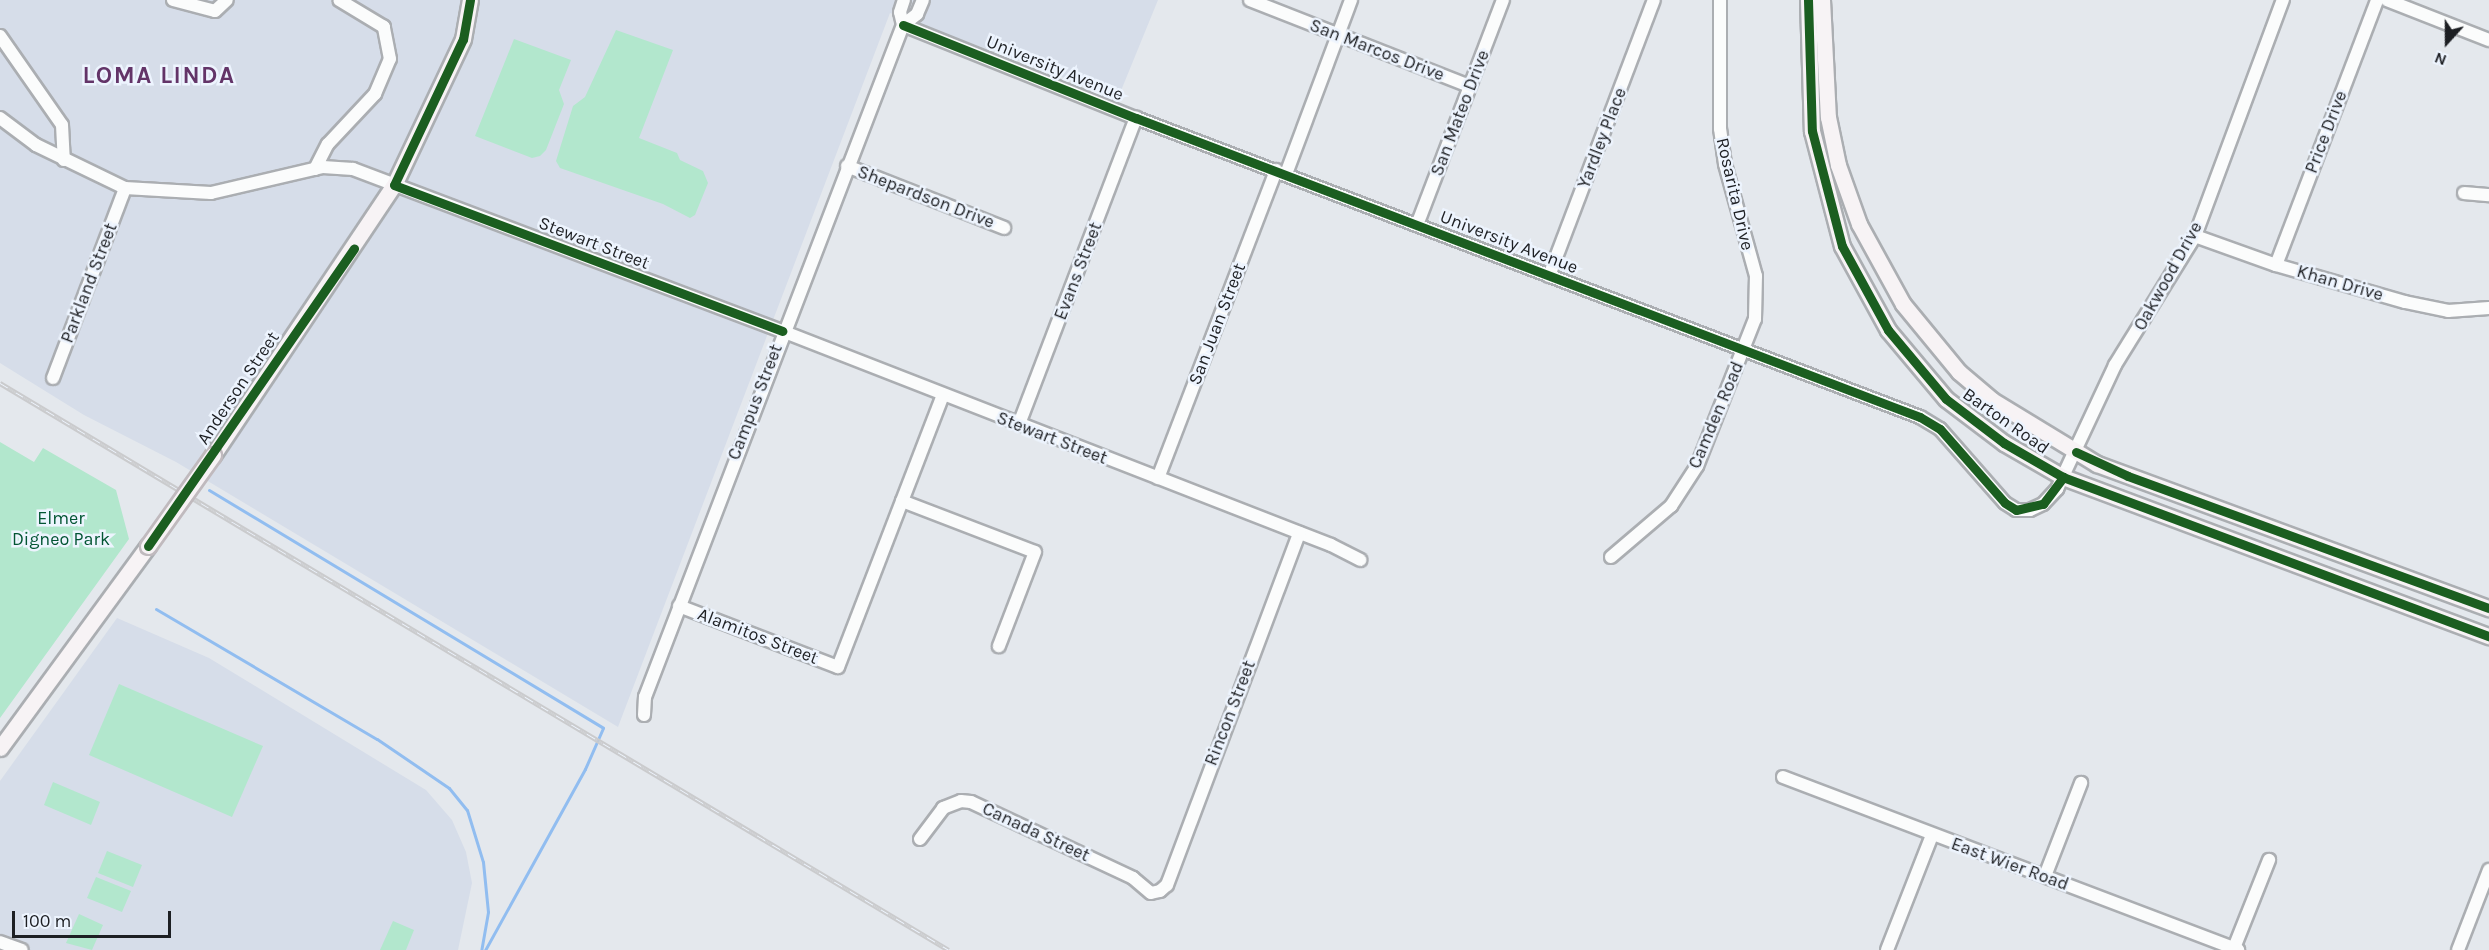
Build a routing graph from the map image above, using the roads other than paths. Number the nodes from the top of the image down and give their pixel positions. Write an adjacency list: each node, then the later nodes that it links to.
1 (173, 0): 2 (street)
2 (227, 0)
3 (339, 0): 26 (street)
4 (470, 0): 28 (main road, Anderson Street)
5 (904, 0): 17 (street, Campus Street)
6 (923, 0): 17 (street, Campus Street)
7 (1250, 0): 18 (street, San Marcos Drive)
8 (1351, 0): 18 (street, San Juan Street)
9 (1503, 0): 21 (street, San Mateo Drive)
10 (1654, 0): 36 (street, Yardley Place)
11 (1720, 0): 39 (street, Rosarita Drive)
12 (1808, 0): 44 (main road, Barton Road)
13 (1822, 0): 43 (main road, Barton Road)
14 (2283, 0): 34 (street, Oakwood Drive)
15 (2377, 0): 35 (street, Price Drive)
16 (2387, 0): 20 (street)
17 (903, 25): 23 (street, University Avenue); 25 (street, Campus Street)
18 (1338, 35): 21 (street, San Marcos Drive); 27 (street, San Juan Street)
19 (0, 36): 24 (street)
20 (2489, 40)
21 (1470, 87): 32 (street, San Mateo Drive)
22 (0, 118): 24 (street, Stewart Street)
23 (1136, 118): 27 (street, University Avenue); 42 (street, Evans Street)
24 (64, 160): 29 (street, Stewart Street)
25 (847, 166): 33 (street, Shepardson Drive); 38 (street, Campus Street)
26 (315, 169): 28 (street, Stewart Street); 29 (street, Stewart Street)
27 (1281, 172): 32 (street, University Avenue); 45 (street, San Juan Street)
28 (394, 185): 38 (street, Stewart Street); 55 (main road, Anderson Street, bridge)
29 (125, 188): 40 (street, Parkland Street)
30 (2464, 193): 31 (street)
31 (2489, 195)
32 (1417, 225): 36 (street, University Avenue)
33 (1004, 228)
34 (2195, 236): 35 (street, Khan Drive); 43 (street, Oakwood Drive)
35 (2276, 265): 37 (street, Khan Drive)
36 (1550, 276): 39 (street, University Avenue)
37 (2489, 308)
38 (782, 332): 41 (street, Stewart Street); 50 (street, Campus Street)
39 (1744, 348): 44 (street, University Avenue); 48 (street, Camden Road)
40 (53, 378)
41 (943, 395): 42 (street, Stewart Street); 46 (street)
42 (1018, 424): 45 (street, Stewart Street)
43 (2076, 452): 44 (street, Oakwood Drive); 51 (main road, Barton Road)
44 (2063, 477): 52 (main road, Barton Road)
45 (1158, 478): 47 (street, Stewart Street)
46 (902, 501): 50 (street, Alamitos Street); 53 (street)
47 (1299, 533): 49 (street, Stewart Street); 63 (street, Rincon Street)
48 (1611, 557)
49 (1360, 560)
50 (679, 606): 54 (street, Campus Street)
51 (2489, 608)
52 (2489, 636)
53 (999, 646)
54 (644, 715)
55 (0, 748)
56 (1783, 777): 58 (street, East Wier Road)
57 (2081, 783): 62 (street)
58 (1932, 835): 62 (street, East Wier Road); 67 (street)
59 (920, 839): 63 (street, Canada Street)
60 (2269, 860): 65 (street)
61 (2489, 870): 68 (street)
62 (2045, 876): 65 (street, East Wier Road)
63 (1160, 891)
64 (0, 942): 66 (street)
65 (2236, 949)
66 (22, 950)
67 (1887, 950)
68 (2458, 950)

